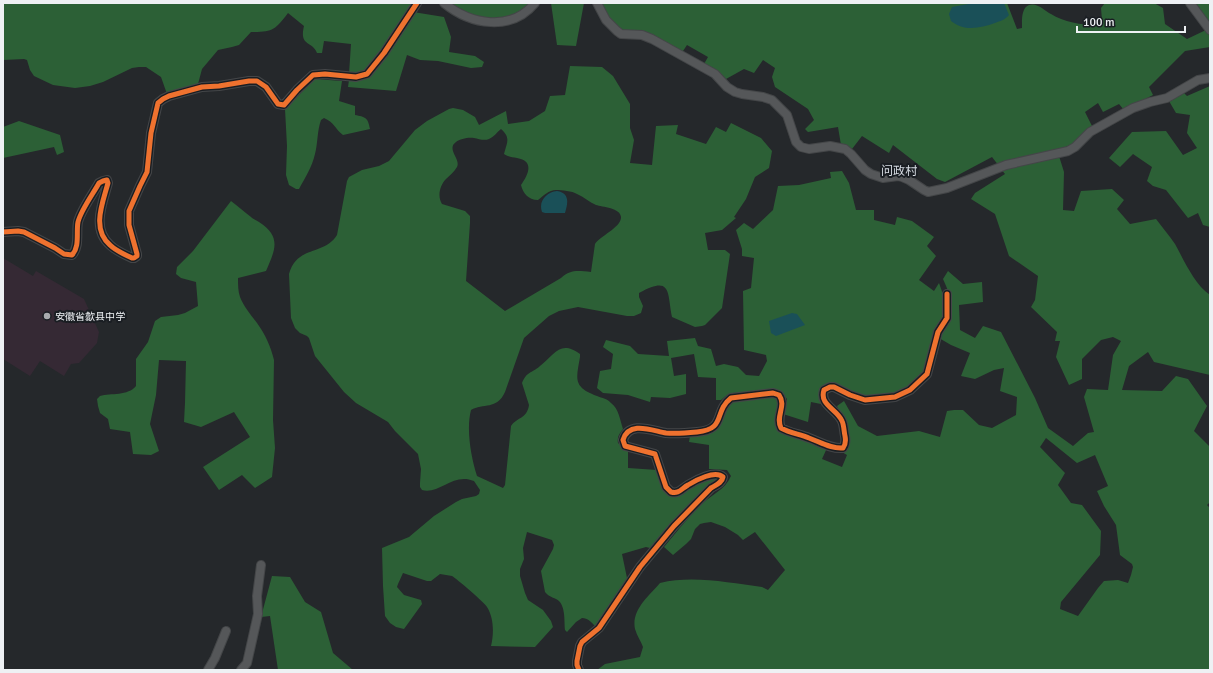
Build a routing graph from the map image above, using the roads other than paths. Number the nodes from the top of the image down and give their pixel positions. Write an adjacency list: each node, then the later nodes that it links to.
1 (417, 3): 8 (street)
2 (444, 3): 3 (street)
3 (535, 3)
4 (598, 3): 7 (street)
5 (1190, 3): 6 (street)
6 (1210, 30)
7 (1210, 78)
8 (3, 232)
9 (947, 294): 14 (street)
10 (261, 565): 13 (street)
11 (226, 631): 12 (street)
12 (208, 670)
13 (241, 670)
14 (579, 670)

